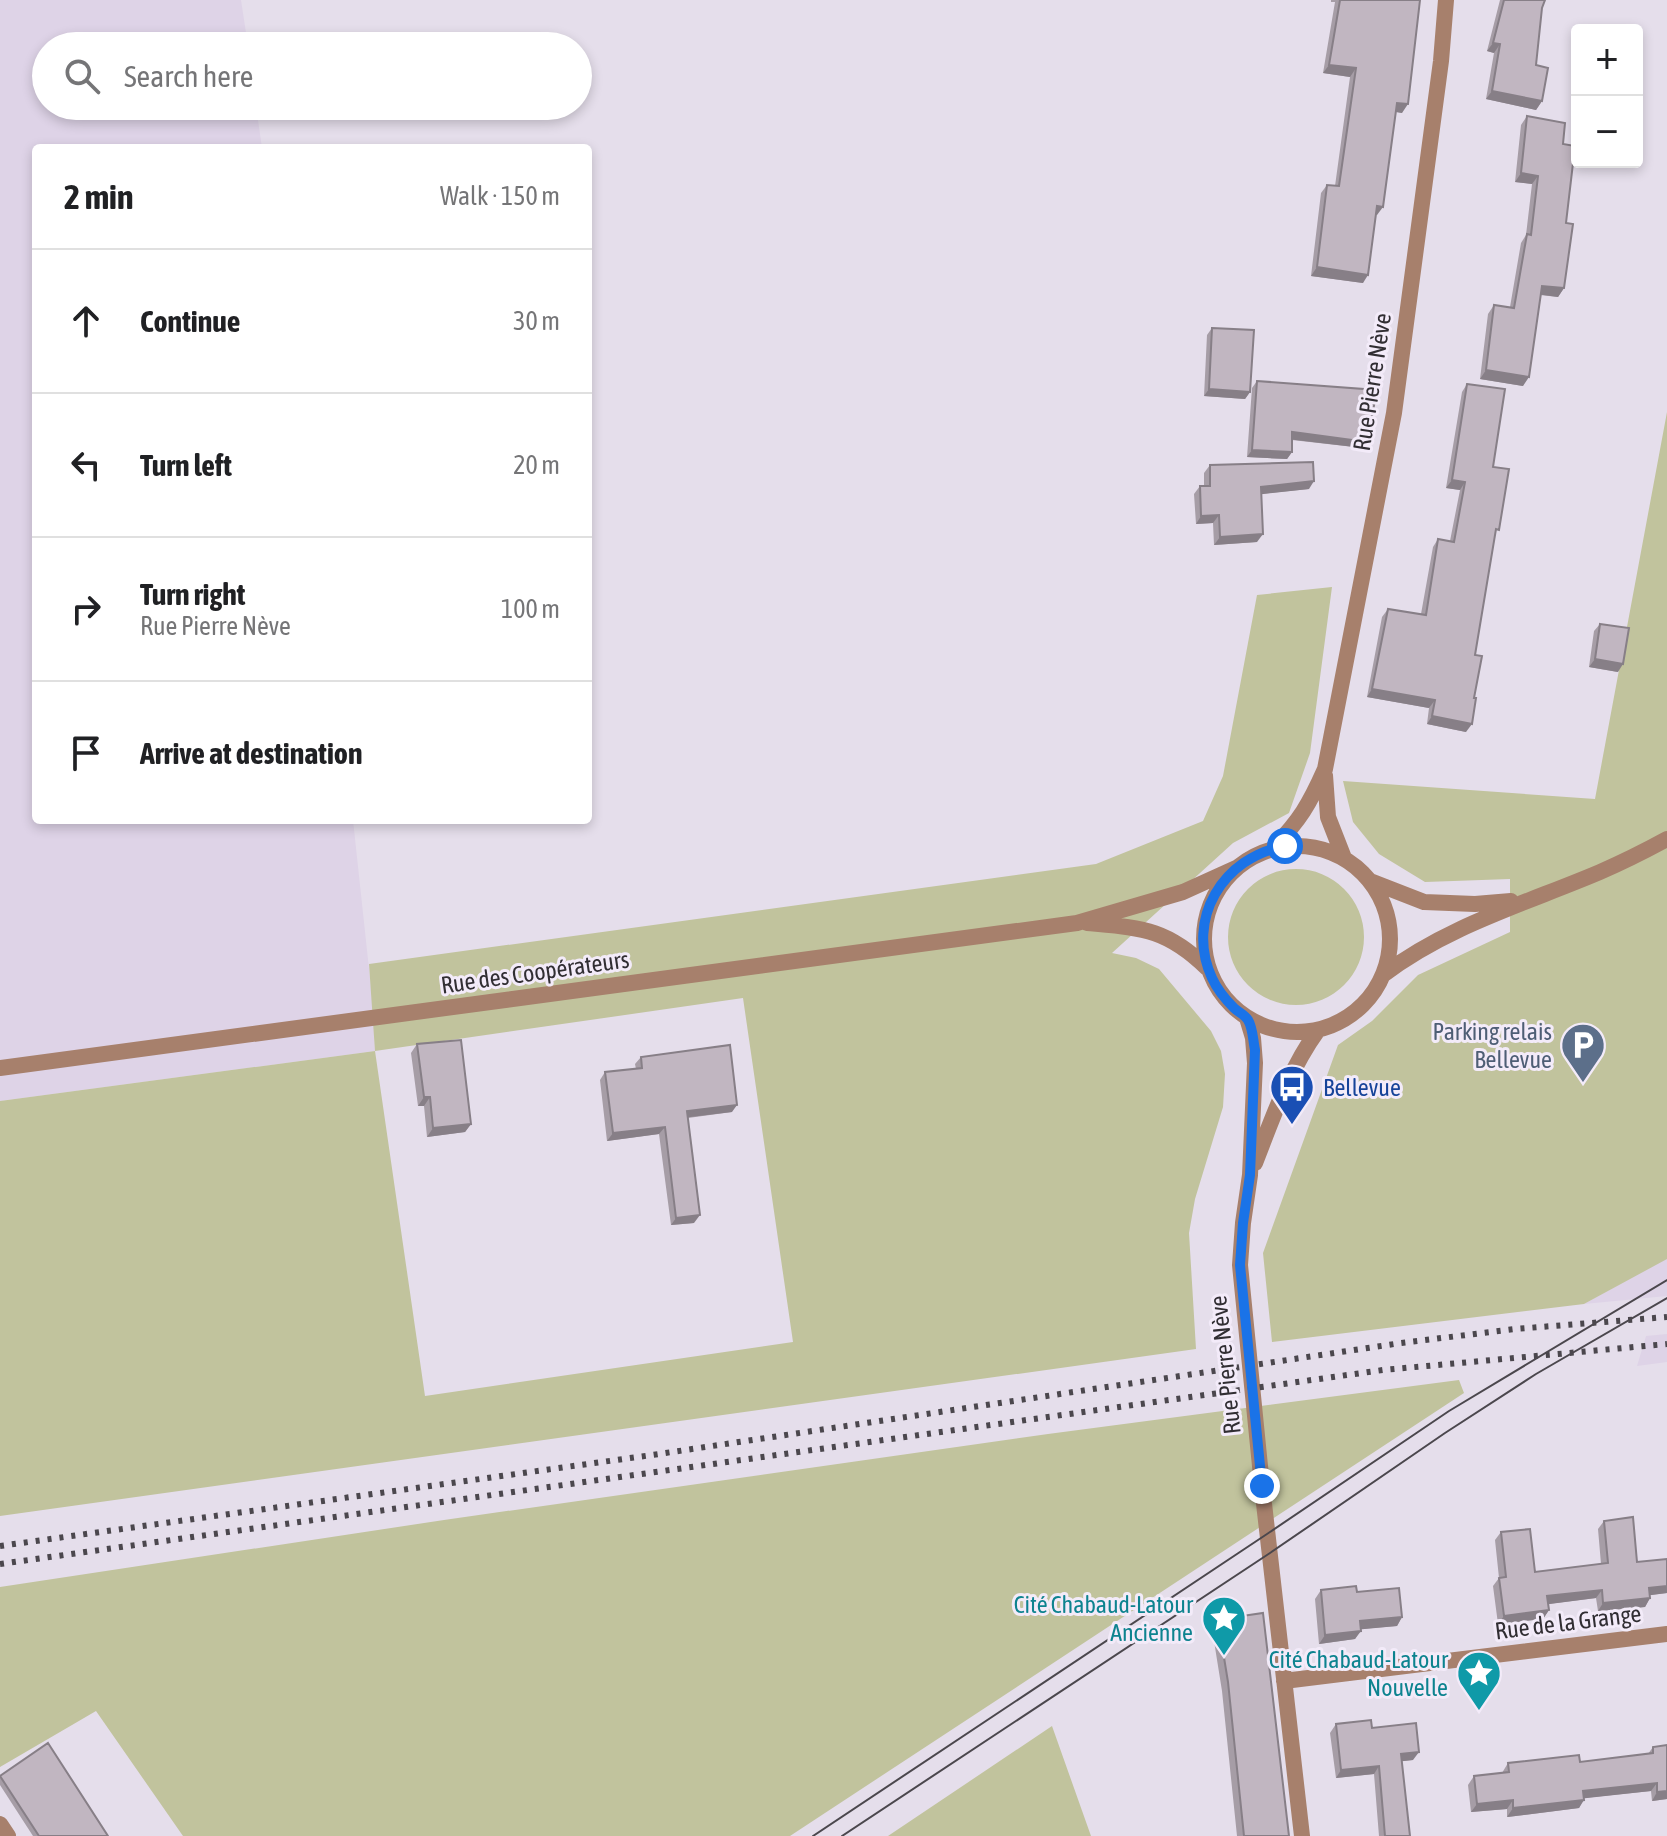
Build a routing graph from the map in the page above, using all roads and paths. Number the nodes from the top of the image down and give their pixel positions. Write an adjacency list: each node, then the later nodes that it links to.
1 (1446, 0): 2 (street, Rue Pierre Nève)
2 (1325, 769): 4 (street, Rue Pierre Nève); 5 (street, Rue Pierre Nève)
3 (1667, 839): 8 (street)
4 (1273, 848): 5 (street); 6 (street)
5 (1344, 858): 7 (street)
6 (1236, 868): 9 (street, Rue des Coopérateurs); 10 (street)
7 (1369, 880): 8 (street); 11 (street)
8 (1528, 899): 11 (street)
9 (1077, 923): 10 (street, Rue des Coopérateurs); 14 (street, Rue des Coopérateurs)
10 (1208, 969): 12 (street)
11 (1383, 975): 13 (street)
12 (1247, 1018): 13 (street); 15 (street, Rue Pierre Nève)
13 (1318, 1030): 15 (street, Rue Pierre Nève)
14 (0, 1068)
15 (1250, 1175): 17 (street, Rue Pierre Nève)
16 (1667, 1634): 17 (street, Rue de la Grange)
17 (1284, 1681): 20 (street, Rue Pierre Nève)
18 (0, 1824): 19 (street)
19 (8, 1836)
20 (1302, 1836)

